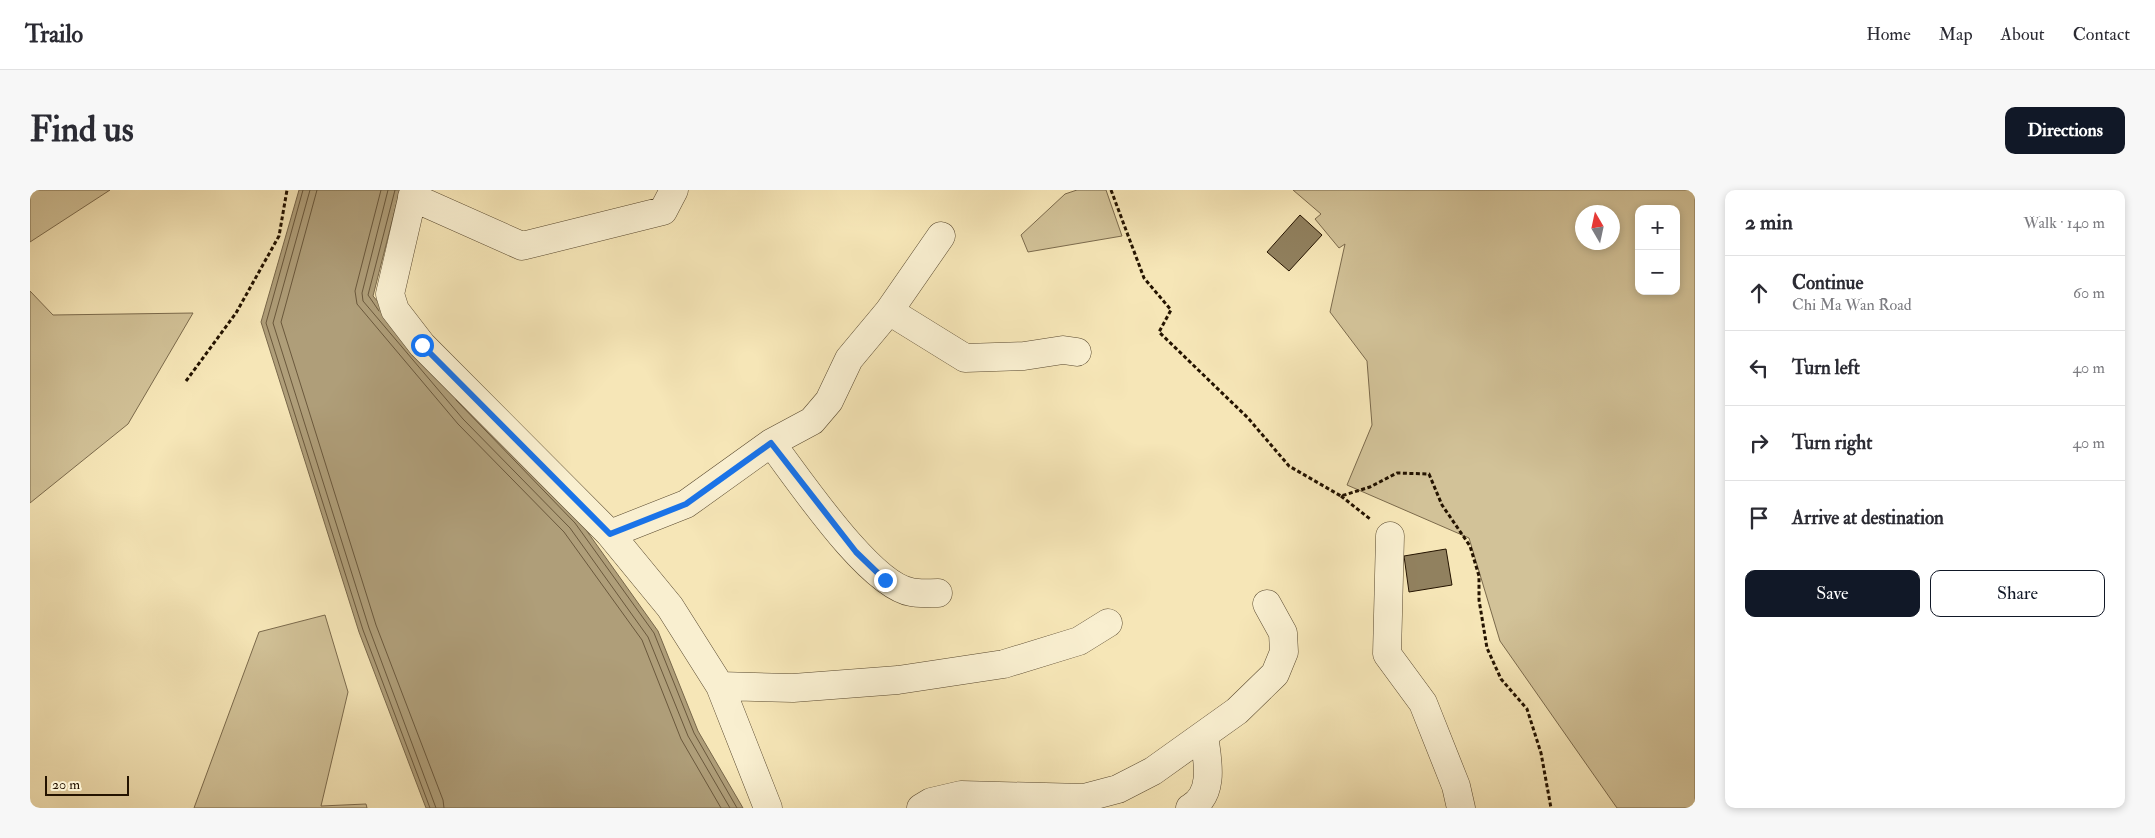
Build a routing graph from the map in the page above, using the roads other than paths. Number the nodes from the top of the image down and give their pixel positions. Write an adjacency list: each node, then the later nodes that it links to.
1 (674, 190): 2 (street)
2 (413, 194): 7 (street)
3 (941, 236): 4 (street)
4 (889, 311): 5 (street); 6 (street)
5 (1077, 352)
6 (771, 443): 7 (street); 9 (street)
7 (610, 534): 12 (street)
8 (1390, 536): 19 (street)
9 (938, 593)
10 (1267, 604): 13 (street)
11 (1108, 624): 12 (street)
12 (720, 686): 15 (street)
13 (1204, 735): 14 (street); 18 (street)
14 (1084, 798): 16 (street); 17 (street)
15 (768, 808)
16 (921, 808)
17 (1126, 808)
18 (1190, 808)
19 (1461, 808)

